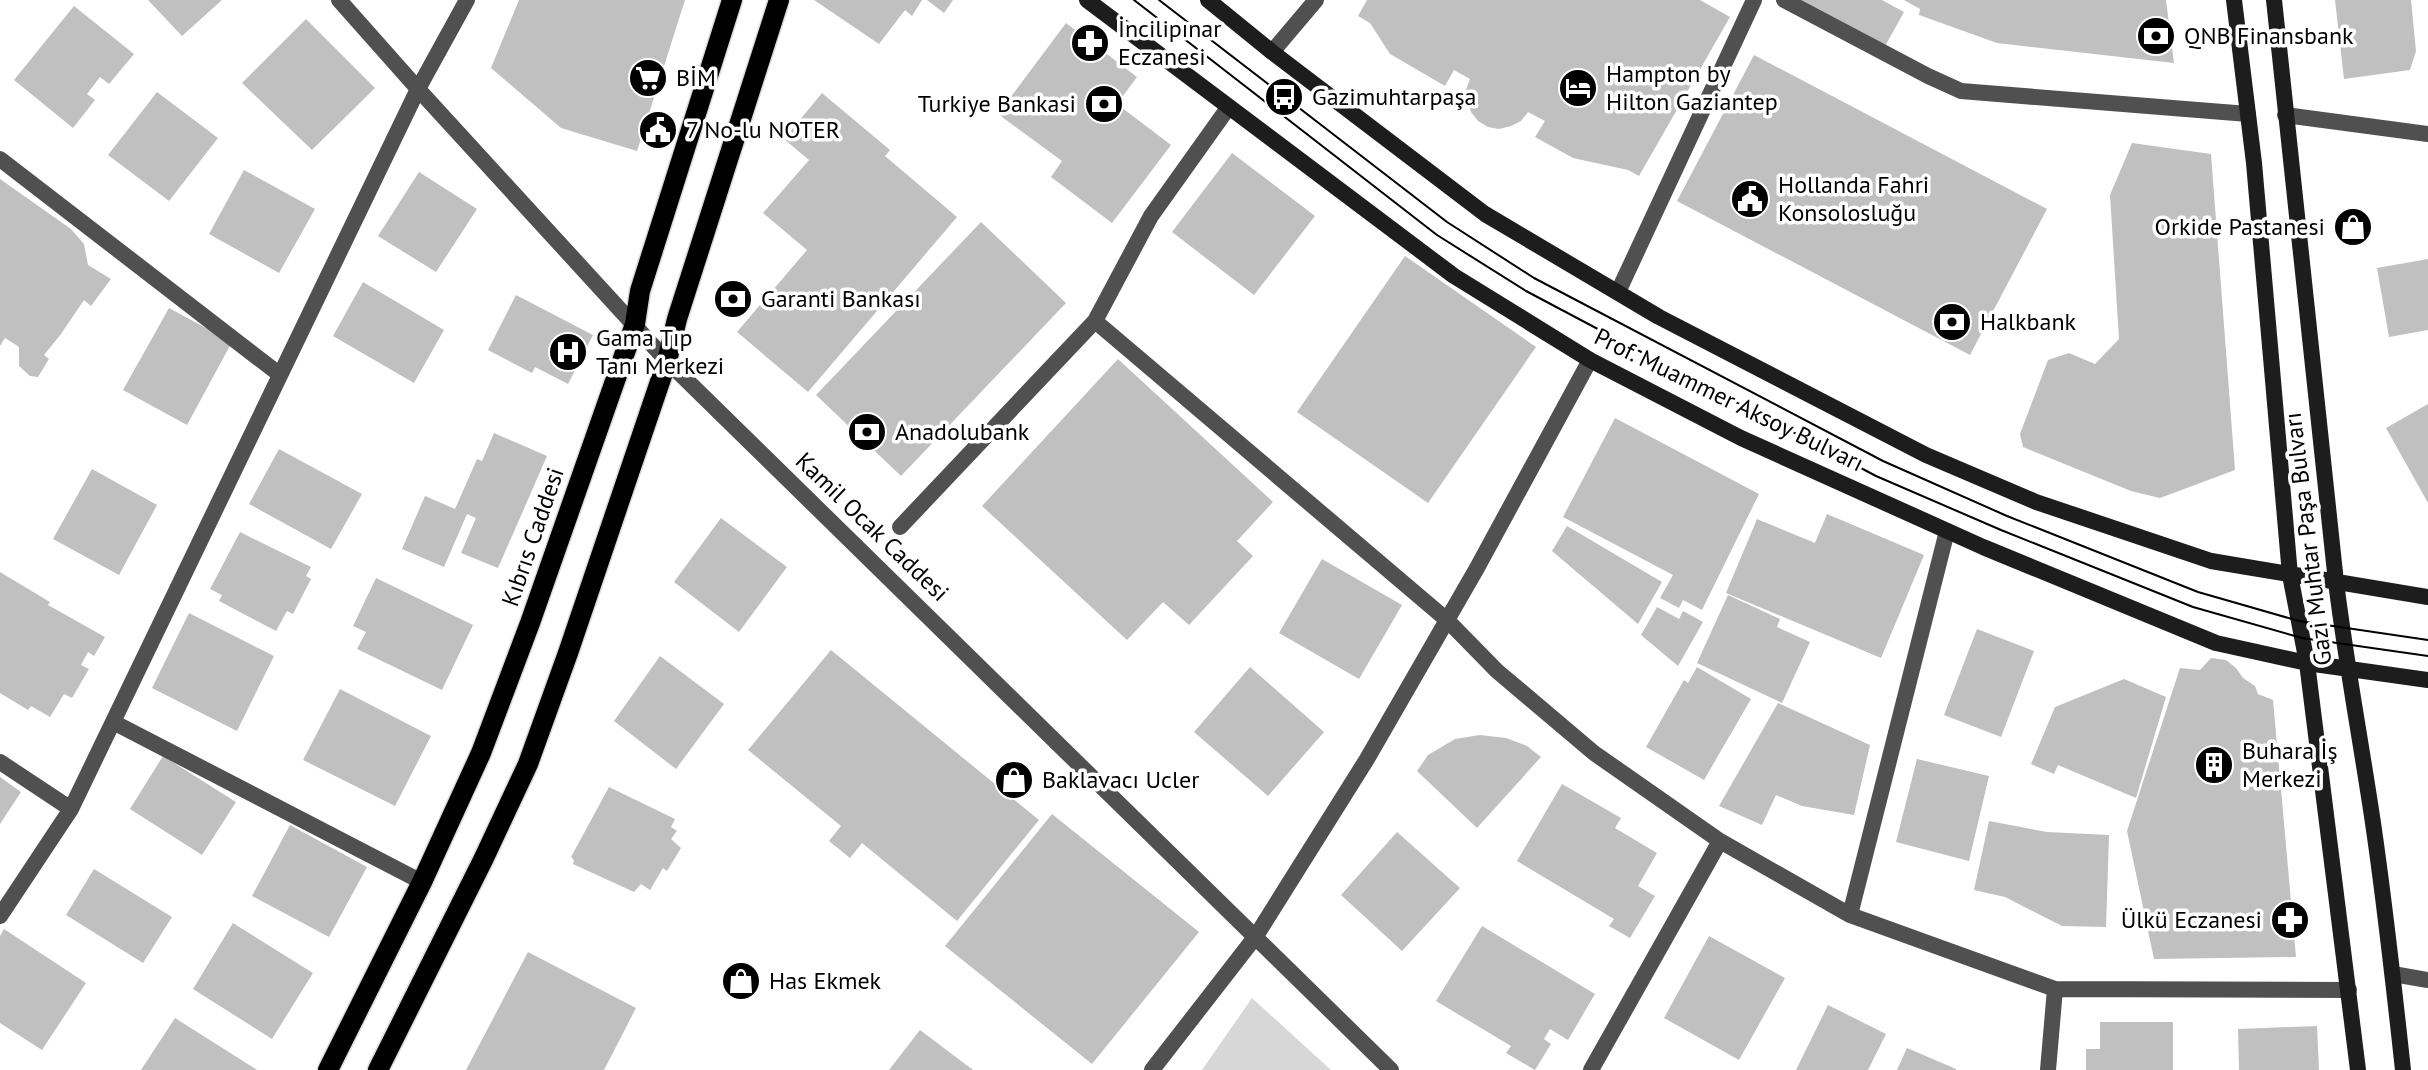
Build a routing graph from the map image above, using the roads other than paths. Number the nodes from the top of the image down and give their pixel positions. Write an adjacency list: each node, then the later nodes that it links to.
1 (339, 0): 13 (street, Kamil Ocak Caddesi)
2 (467, 0): 13 (street)
3 (732, 0): 21 (main road, Kıbrıs Caddesi)
4 (779, 0): 23 (main road)
5 (1087, 0): 14 (main road, Prof. Muammer Aksoy Bulvarı)
6 (1208, 0): 12 (main road, Prof. Muammer Aksoy Bulvarı)
7 (1316, 0): 12 (street)
8 (1754, 0): 19 (street)
9 (1784, 0): 15 (street)
10 (2234, 0): 15 (main road, Gazi Muhtar Paşa Bulvarı)
11 (2274, 0): 16 (main road, Gazi Muhtar Paşa Bulvarı)
12 (1272, 52): 19 (main road, Prof. Muammer Aksoy Bulvarı)
13 (418, 89): 21 (street, Kamil Ocak Caddesi); 24 (street)
14 (1228, 108): 20 (street); 22 (main road, Prof. Muammer Aksoy Bulvarı)
15 (2248, 114): 27 (main road, Gazi Muhtar Paşa Bulvarı)
16 (2285, 115): 17 (street); 28 (main road, Gazi Muhtar Paşa Bulvarı)
17 (2428, 134)
18 (0, 159): 24 (street)
19 (1618, 292): 27 (main road, Prof. Muammer Aksoy Bulvarı)
20 (1095, 321): 25 (street); 30 (street)
21 (635, 324): 23 (street, Kamil Ocak Caddesi); 38 (main road, Kıbrıs Caddesi)
22 (1590, 360): 26 (main road, Prof. Muammer Aksoy Bulvarı); 30 (street)
23 (667, 361): 41 (street, Kamil Ocak Caddesi); 47 (main road)
24 (279, 374): 34 (street)
25 (900, 527)
26 (1947, 531): 31 (main road, Prof. Muammer Aksoy Bulvarı); 39 (street)
27 (2290, 575): 28 (main road, Prof. Muammer Aksoy Bulvarı); 31 (main road, Gazi Muhtar Paşa Bulvarı)
28 (2336, 582): 29 (main road, Prof. Muammer Aksoy Bulvarı); 32 (main road, Gazi Muhtar Paşa Bulvarı)
29 (2428, 597)
30 (1447, 620): 37 (street); 41 (street)
31 (2307, 663): 32 (main road, Prof. Muammer Aksoy Bulvarı); 45 (main road, Gazi Muhtar Paşa Bulvarı)
32 (2347, 669): 33 (main road, Prof. Muammer Aksoy Bulvarı); 42 (main road, Gazi Muhtar Paşa Bulvarı)
33 (2428, 680)
34 (113, 722): 36 (street); 38 (street)
35 (0, 762): 36 (street)
36 (71, 809): 40 (street)
37 (1720, 841): 39 (street); 50 (street)
38 (422, 882): 46 (main road, Kıbrıs Caddesi)
39 (1850, 915): 44 (street)
40 (0, 916)
41 (1256, 936): 48 (street); 49 (street, Kamil Ocak Caddesi)
42 (2393, 974): 43 (street); 53 (main road, Gazi Muhtar Paşa Bulvarı)
43 (2428, 980)
44 (2055, 989): 45 (street); 51 (street)
45 (2349, 990): 52 (main road, Gazi Muhtar Paşa Bulvarı)
46 (328, 1070)
47 (378, 1070)
48 (1152, 1070)
49 (1391, 1070)
50 (1591, 1070)
51 (2048, 1070)
52 (2358, 1070)
53 (2403, 1070)

